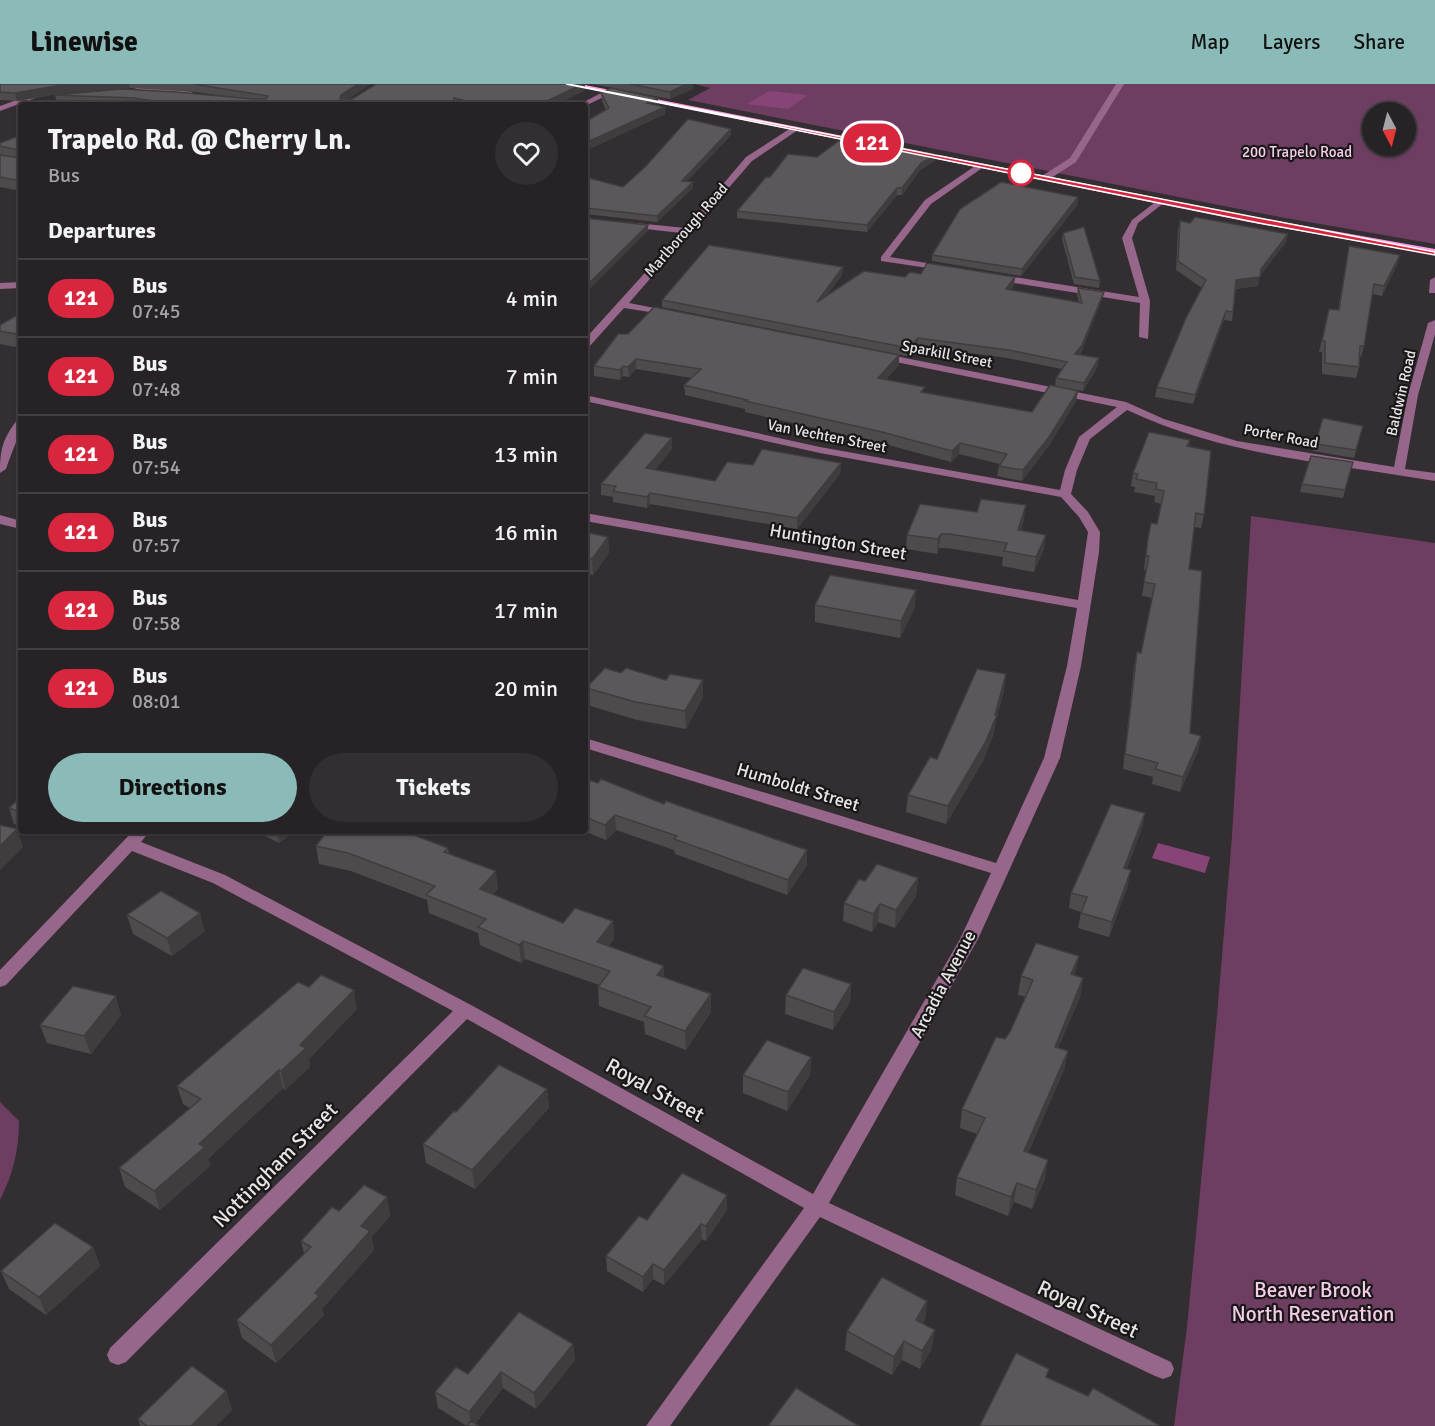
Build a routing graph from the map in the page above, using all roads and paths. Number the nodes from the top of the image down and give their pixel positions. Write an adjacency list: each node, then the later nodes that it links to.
1 (568, 84): 5 (main road)
2 (1120, 84): 11 (street)
3 (128, 87): 6 (street)
4 (52, 91): 8 (street)
5 (610, 92): 7 (street); 9 (main road)
6 (204, 96)
7 (588, 102)
8 (0, 109)
9 (797, 128): 10 (main road); 14 (street, Marlborough Road)
10 (981, 166): 11 (main road); 16 (street)
11 (1045, 178): 12 (main road)
12 (1161, 202): 15 (main road); 22 (street)
13 (619, 223): 14 (street)
14 (688, 231): 23 (street, Marlborough Road)
15 (1435, 252)
16 (952, 270)
17 (986, 276): 22 (street)
18 (1435, 280): 21 (street)
19 (18, 285): 20 (street)
20 (0, 286)
21 (1432, 291)
22 (1145, 301): 26 (street)
23 (621, 304): 24 (street); 27 (street, Marlborough Road)
24 (679, 315)
25 (1433, 323): 34 (street, Baldwin Road)
26 (1144, 338)
27 (588, 342)
28 (863, 352): 30 (street, Sparkill Street)
29 (588, 399): 36 (street, Van Vechten Street)
30 (1126, 405): 34 (street, Porter Road); 36 (street)
31 (18, 425): 32 (street); 33 (street)
32 (0, 428)
33 (0, 469)
34 (1399, 470): 35 (street, Porter Road)
35 (1435, 477)
36 (1065, 494): 40 (street, Arcadia Avenue)
37 (588, 517): 40 (street, Huntington Street)
38 (0, 521): 39 (street)
39 (18, 524)
40 (1085, 605): 43 (street, Arcadia Avenue)
41 (588, 743): 43 (street, Humboldt Street)
42 (136, 838): 44 (street); 45 (street, Royal Street)
43 (999, 870): 46 (street, Arcadia Avenue)
44 (0, 981)
45 (465, 1010): 46 (street, Royal Street); 47 (street, Nottingham Street)
46 (817, 1206): 48 (street, Royal Street); 49 (street, Arcadia Avenue)
47 (118, 1354)
48 (1162, 1369)
49 (657, 1426)

